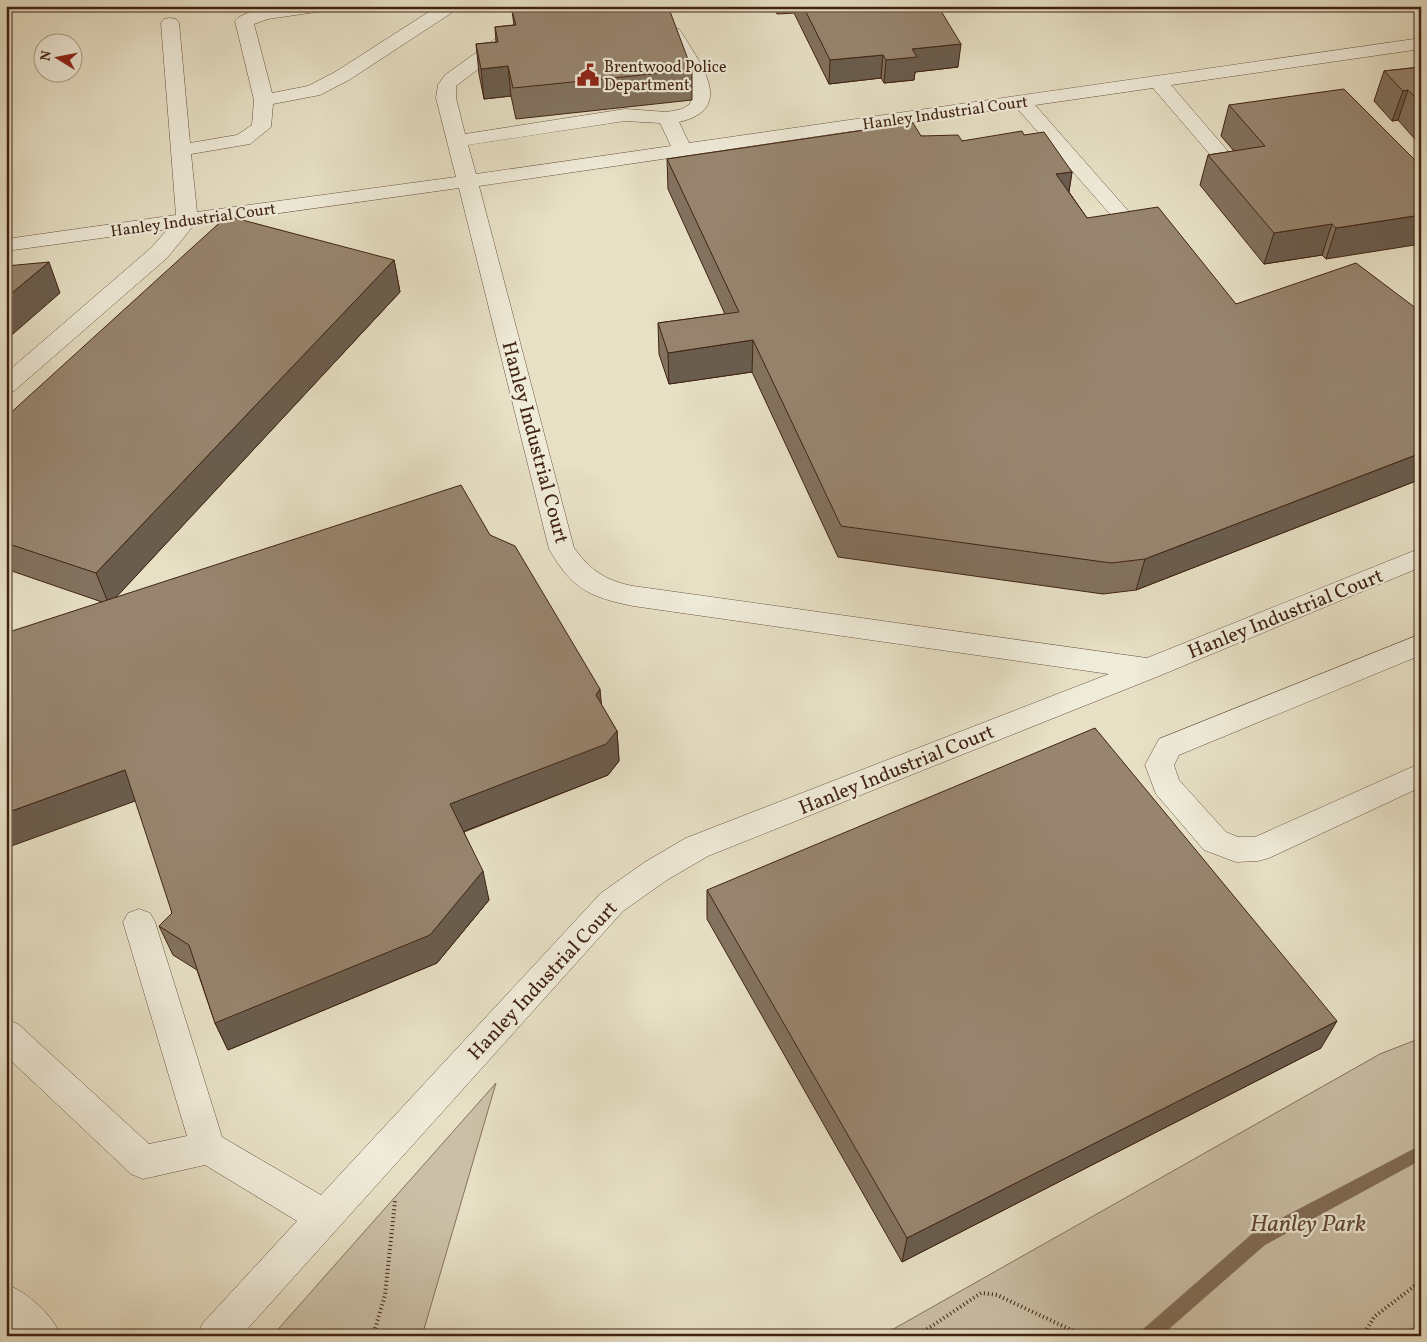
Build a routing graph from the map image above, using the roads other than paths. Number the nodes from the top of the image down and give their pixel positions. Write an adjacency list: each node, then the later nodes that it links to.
1 (323, 6): 8 (street)
2 (450, 6): 8 (street)
3 (664, 18): 10 (street)
4 (170, 23): 14 (street)
5 (527, 31): 13 (street)
6 (1421, 43): 7 (street, Hanley Industrial Court)
7 (1157, 81): 9 (street, Hanley Industrial Court); 12 (street)
8 (264, 100): 14 (street)
9 (1021, 101): 15 (street, Hanley Industrial Court); 19 (street)
10 (667, 118): 13 (street); 15 (street)
11 (1215, 124): 12 (street)
12 (1196, 127): 16 (street)
13 (458, 141): 17 (street)
14 (181, 150): 18 (street)
15 (683, 150): 17 (street, Hanley Industrial Court)
16 (1238, 176)
17 (469, 181): 18 (street, Hanley Industrial Court); 24 (street, Hanley Industrial Court)
18 (187, 220): 20 (street, Hanley Industrial Court); 21 (street)
19 (1131, 226)
20 (6, 245)
21 (6, 386)
22 (1418, 562): 24 (street, Hanley Industrial Court)
23 (1421, 644): 25 (street)
24 (1149, 669): 29 (street, Hanley Industrial Court)
25 (1421, 774)
26 (139, 922): 28 (street)
27 (6, 1034): 28 (street)
28 (208, 1148): 29 (street)
29 (324, 1217): 32 (street, Hanley Industrial Court)
30 (6, 1302): 31 (street)
31 (42, 1336)
32 (216, 1336)

